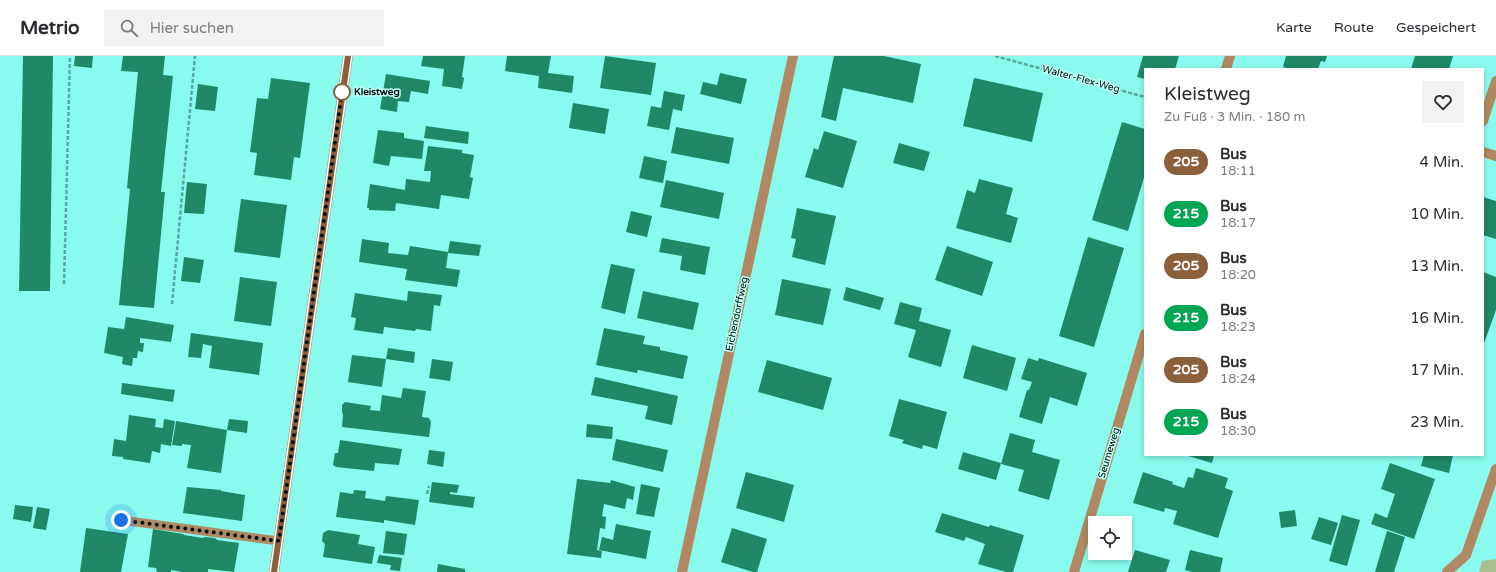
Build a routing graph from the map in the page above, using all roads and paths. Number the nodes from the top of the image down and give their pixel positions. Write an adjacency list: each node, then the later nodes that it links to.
1 (70, 56): 13 (path)
2 (195, 56): 14 (path)
3 (348, 56): 20 (street)
4 (793, 56): 22 (street, Eichendorffweg)
5 (995, 56): 9 (path, Walter-Flex-Weg)
6 (1230, 56): 7 (street)
7 (1226, 68)
8 (1496, 81): 10 (street)
9 (1144, 97)
10 (1484, 118)
11 (1484, 152): 12 (street)
12 (1496, 156)
13 (64, 284)
14 (172, 304)
15 (1144, 337): 23 (street, Seumeweg)
16 (1496, 469): 24 (street)
17 (429, 486): 18 (path)
18 (427, 494)
19 (121, 520): 20 (lane)
20 (279, 541): 21 (street)
21 (274, 572)
22 (682, 572)
23 (1074, 572)
24 (1447, 572)

